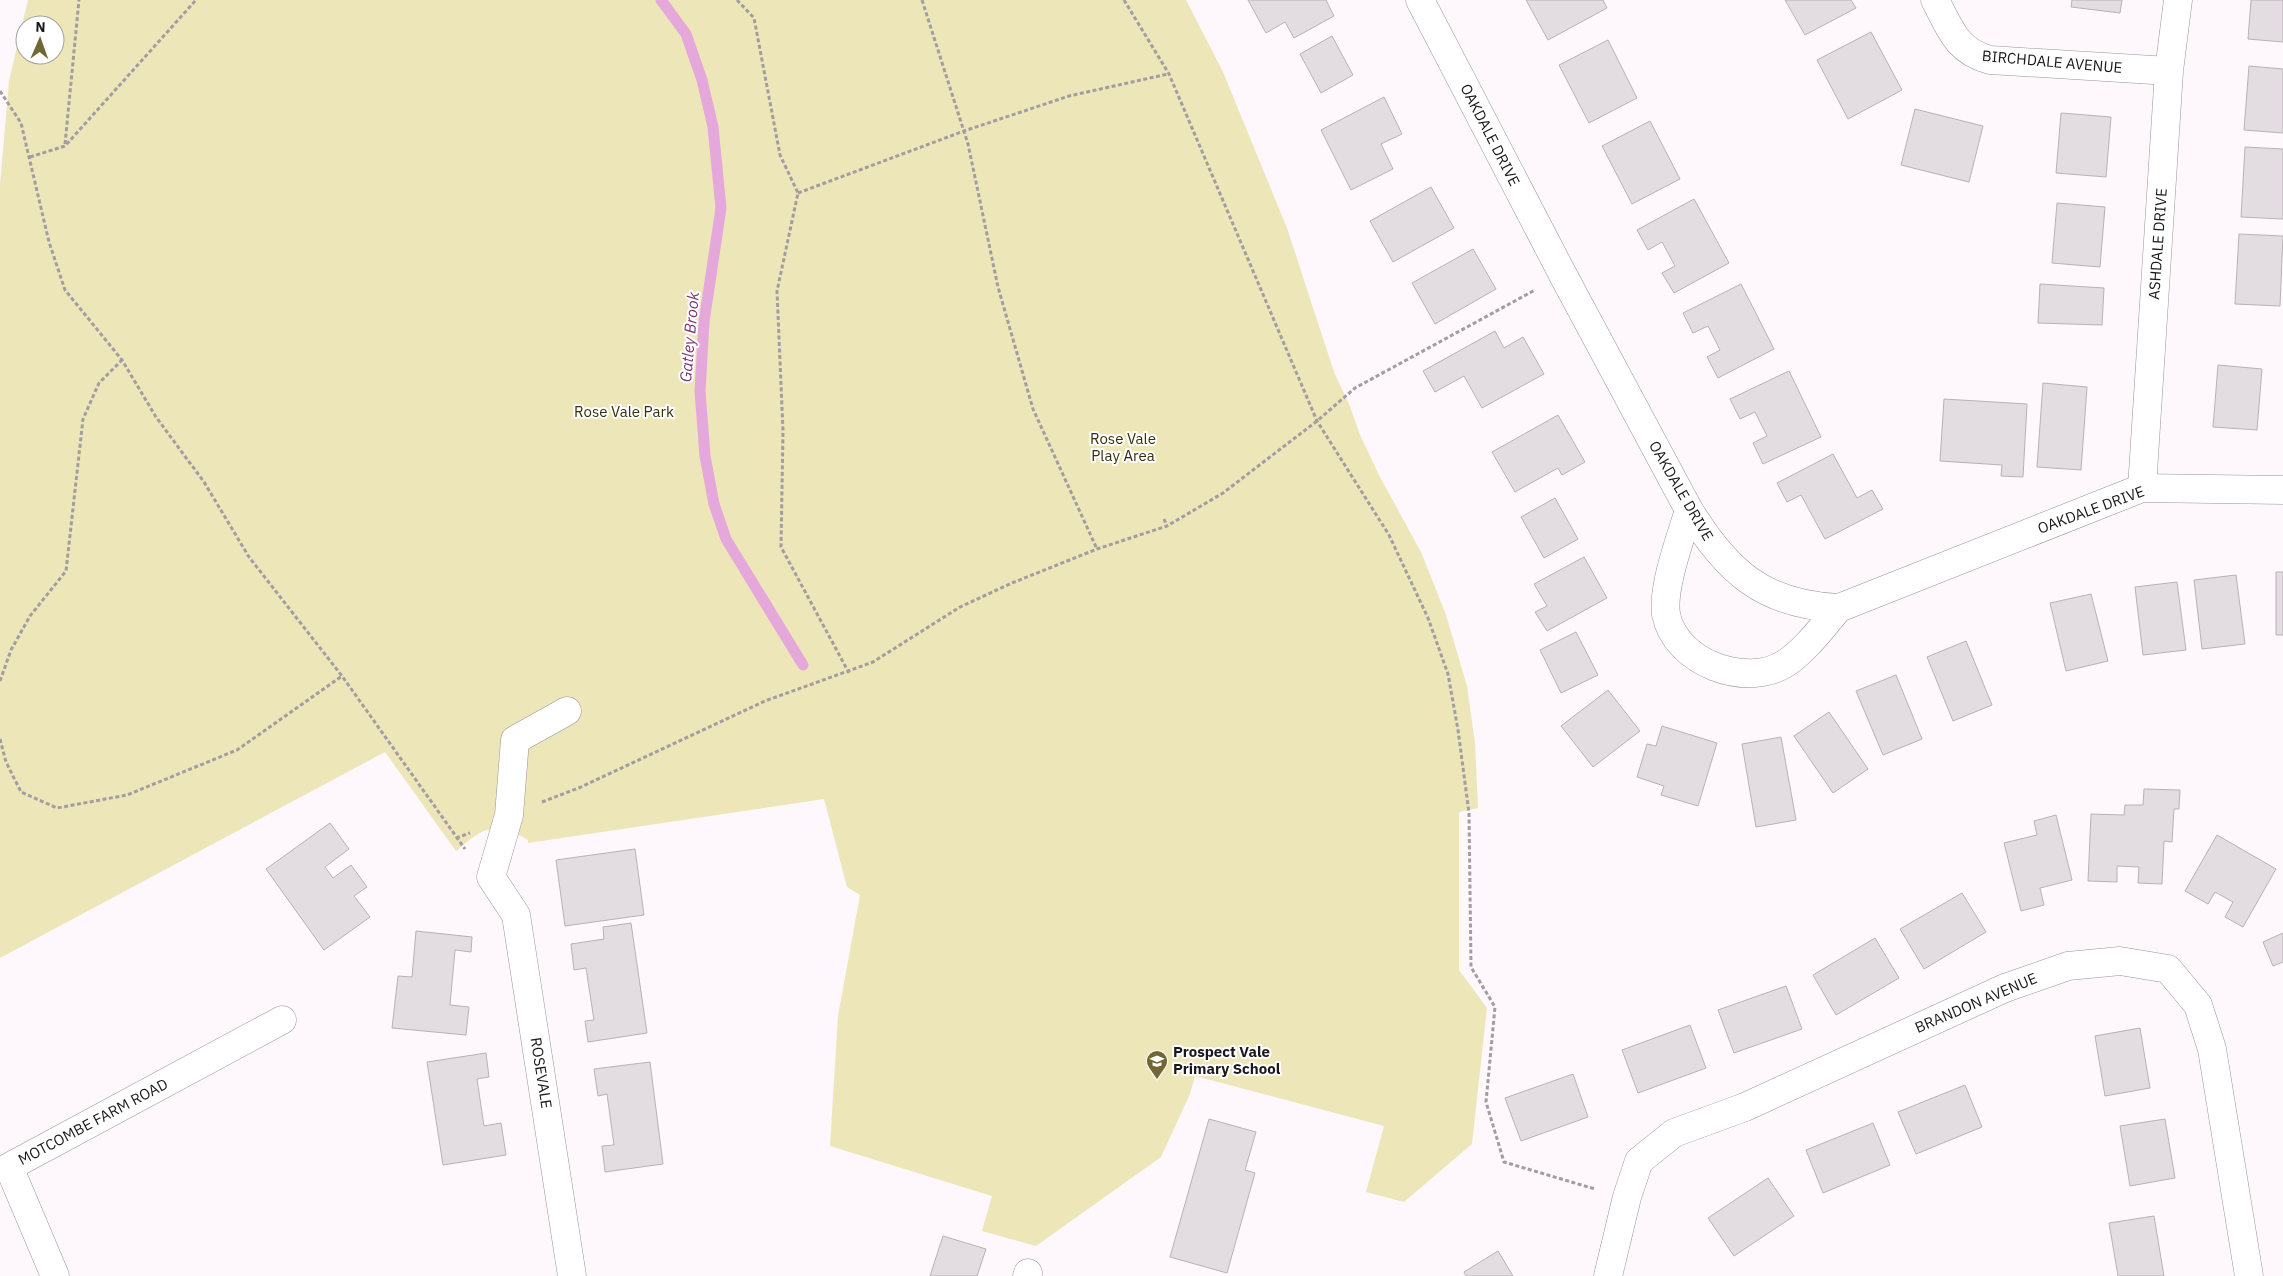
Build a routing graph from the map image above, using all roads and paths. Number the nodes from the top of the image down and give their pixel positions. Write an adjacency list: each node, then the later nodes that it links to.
1 (78, 0): 13 (path)
2 (196, 0): 13 (path)
3 (737, 0): 15 (path)
4 (922, 0): 12 (path)
5 (1124, 0): 10 (path)
6 (1420, 0): 16 (street, OAKDALE DRIVE)
7 (1935, 0): 9 (street, BIRCHDALE AVENUE)
8 (2178, 0): 9 (street, ASHDALE DRIVE)
9 (2169, 71): 19 (street, ASHDALE DRIVE)
10 (1169, 74): 12 (path); 18 (path)
11 (0, 92): 14 (path)
12 (964, 132): 15 (path); 24 (path)
13 (65, 146): 14 (path)
14 (30, 157): 17 (path)
15 (798, 193): 26 (path)
16 (1563, 275): 18 (path); 21 (street, OAKDALE DRIVE)
17 (122, 360): 27 (path); 28 (path)
18 (1316, 421): 23 (path); 35 (path)
19 (2142, 488): 20 (street, OAKDALE DRIVE); 25 (street, OAKDALE DRIVE)
20 (2283, 490)
21 (1689, 510): 25 (street, OAKDALE DRIVE); 25 (street)
22 (1164, 519): 23 (path)
23 (1167, 526): 24 (path)
24 (1097, 549): 26 (path)
25 (1839, 608)
26 (849, 673): 31 (path)
27 (342, 676): 30 (path); 32 (path)
28 (0, 681)
29 (567, 711): 31 (street)
30 (0, 739)
31 (509, 815): 32 (path); 33 (street)
32 (456, 838): 33 (path)
33 (491, 877): 37 (street, ROSEVALE)
34 (282, 1020): 36 (street, MOTCOMBE FARM ROAD)
35 (1627, 1197): 38 (street, BRANDON AVENUE); 39 (street, BRANDON AVENUE)
36 (55, 1276)
37 (572, 1276)
38 (1608, 1276)
39 (2249, 1276)

